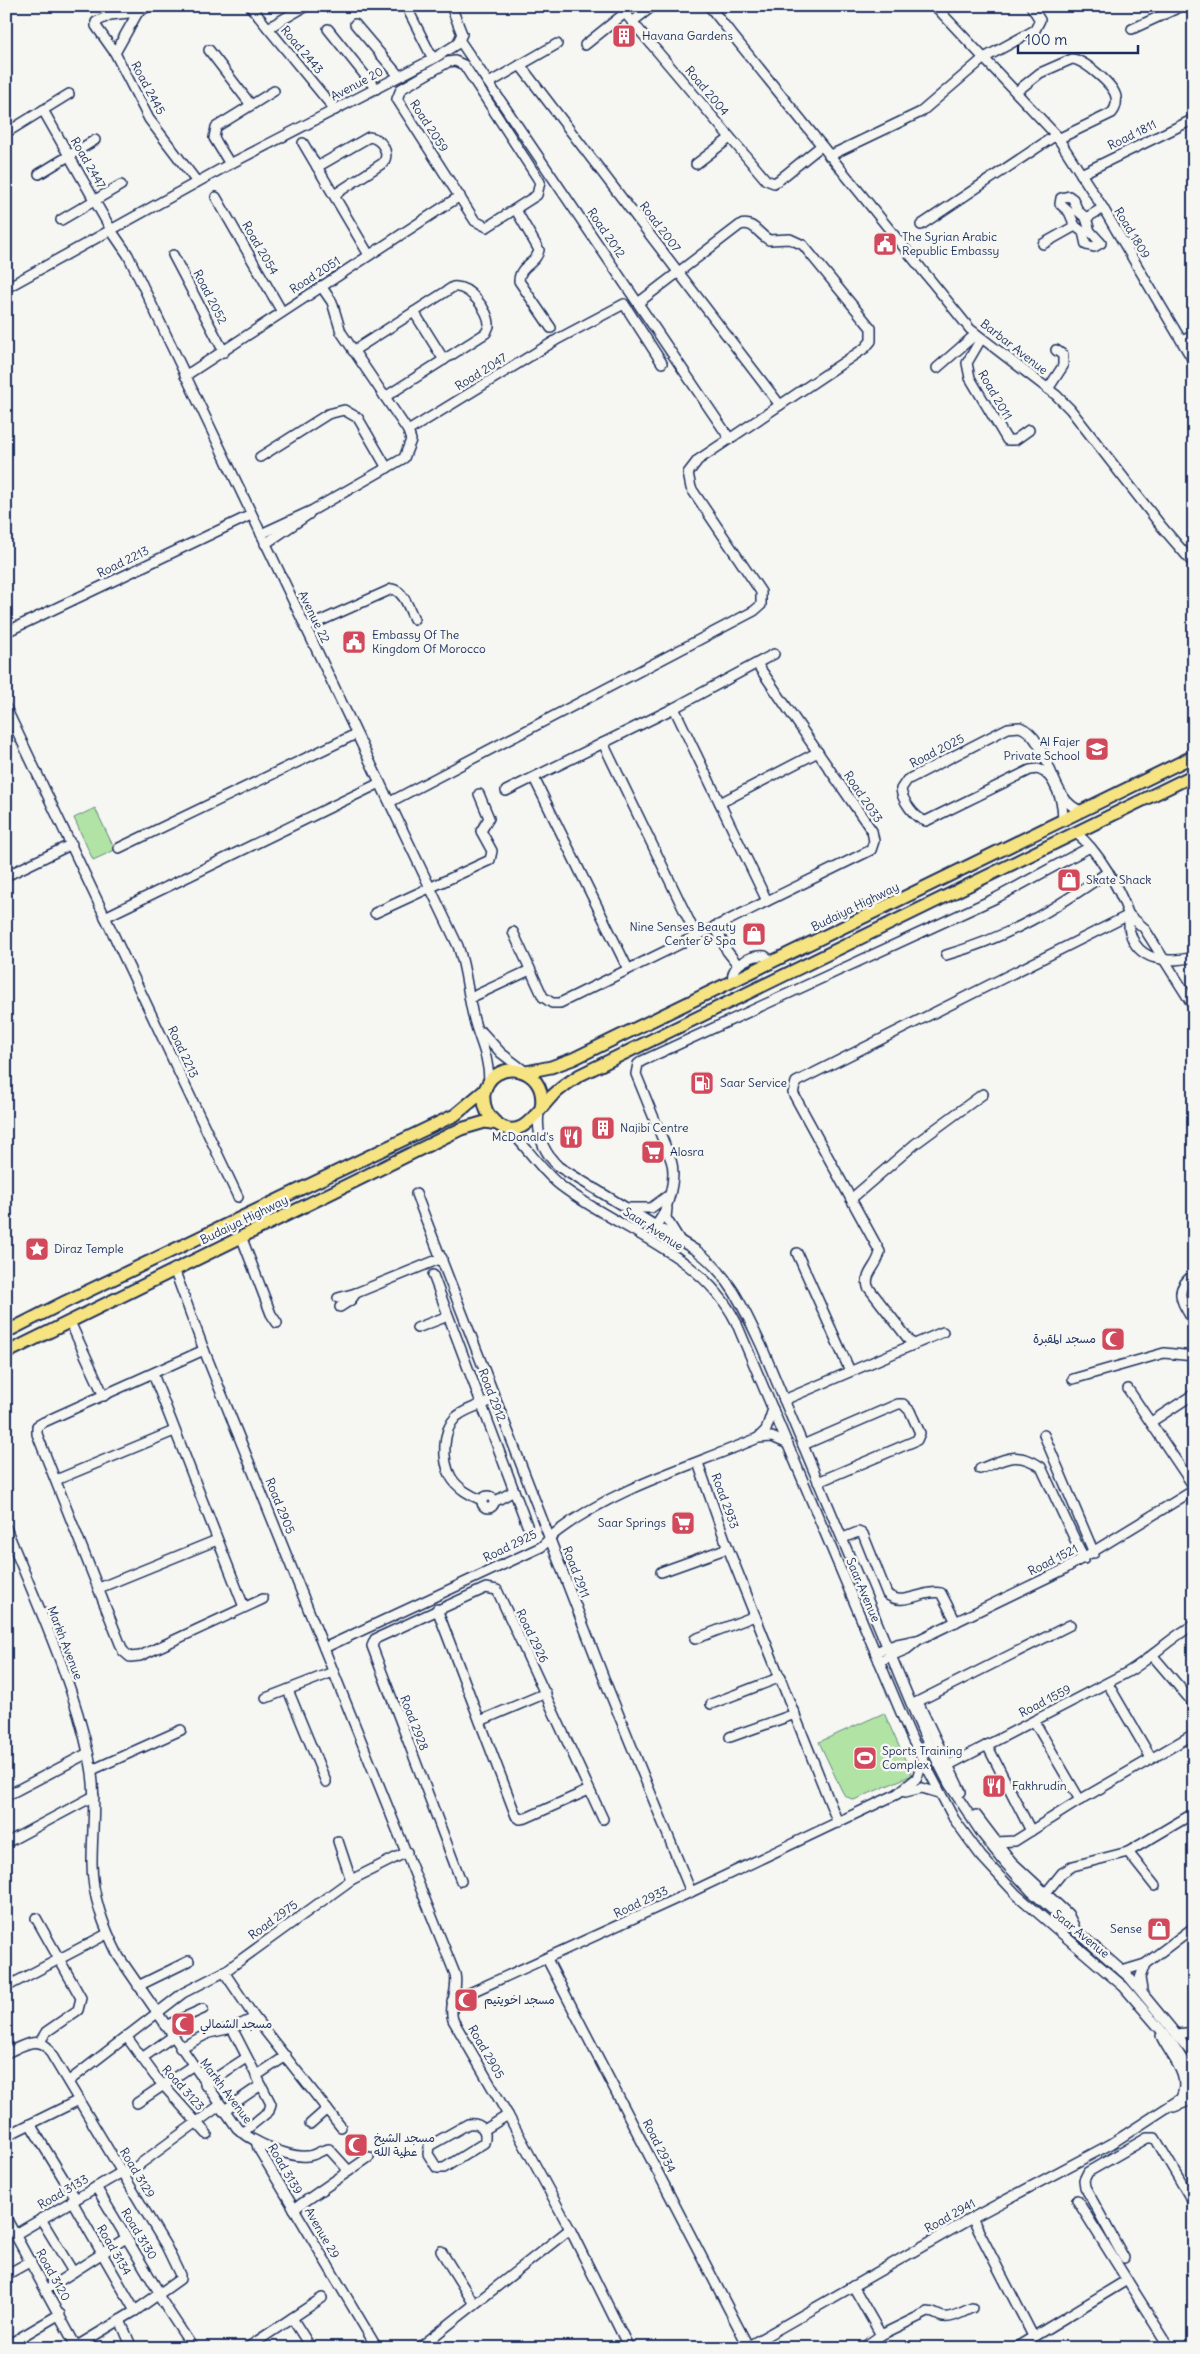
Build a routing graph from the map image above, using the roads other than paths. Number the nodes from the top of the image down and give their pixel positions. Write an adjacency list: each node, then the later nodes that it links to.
1 (149, 6): 12 (street)
2 (250, 6): 15 (street, Road 2443)
3 (406, 6): 24 (street)
4 (451, 6): 18 (street)
5 (653, 6): 13 (street)
6 (709, 6): 41 (street, Barbar Avenue)
7 (935, 6): 23 (street, Road 1809)
8 (1031, 6): 23 (street)
9 (1182, 6): 17 (street)
10 (304, 7): 15 (street)
11 (622, 10): 13 (street, Road 2004); 20 (street)
12 (138, 12): 22 (street, Road 2445); 22 (street, Road 2445)
13 (632, 22): 38 (street, Road 2004)
14 (355, 24): 26 (street)
15 (268, 28): 34 (street, Road 2443)
16 (328, 29): 28 (street)
17 (1132, 29)
18 (460, 41): 24 (street, Avenue 20); 27 (street, Road 2012)
19 (557, 44): 25 (street)
20 (585, 45)
21 (209, 50): 32 (street)
22 (115, 53): 49 (street, Road 2445)
23 (984, 58): 30 (street, Road 1809); 43 (street)
24 (433, 59): 26 (street, Avenue 20)
25 (520, 65): 27 (street); 68 (street, Road 2007)
26 (399, 76): 28 (street, Avenue 20)
27 (489, 82): 71 (street, Road 2012)
28 (376, 89): 34 (street, Avenue 20)
29 (274, 91): 32 (street)
30 (1016, 92): 37 (street, Road 1809); 37 (street)
31 (69, 94): 33 (street)
32 (251, 104): 44 (street)
33 (43, 110): 36 (street); 42 (street, Road 2447)
34 (336, 110): 44 (street, Avenue 20)
35 (1194, 119): 48 (street, Road 1811)
36 (9, 131)
37 (1057, 137): 48 (street, Road 1809); 59 (street)
38 (730, 138): 41 (street, Road 2004); 45 (street)
39 (95, 140): 42 (street)
40 (303, 143): 46 (street)
41 (821, 146): 43 (street, Barbar Avenue)
42 (69, 156): 47 (street); 54 (street, Road 2447)
43 (829, 156): 76 (street, Barbar Avenue)
44 (230, 164): 49 (street, Avenue 20)
45 (696, 164)
46 (317, 166): 51 (street); 51 (street)
47 (38, 174)
48 (1081, 174): 55 (street, Road 1809)
49 (197, 182): 61 (street, Avenue 20)
50 (122, 185): 54 (street)
51 (334, 196): 67 (street)
52 (460, 196): 56 (street, Road 2059); 56 (street, Road 2059); 67 (street, Road 2051)
53 (216, 197): 72 (street, Road 2054)
54 (95, 200): 58 (street); 61 (street, Road 2447)
55 (1103, 208): 57 (street); 77 (street, Road 1809)
56 (516, 210): 74 (street)
57 (1086, 218): 60 (street); 62 (street)
58 (62, 220)
59 (920, 225)
60 (1074, 226): 62 (street); 65 (street)
61 (111, 229): 70 (street, Avenue 20); 85 (street, Avenue 22)
62 (1086, 231): 64 (street); 64 (street)
63 (1110, 238): 64 (street)
64 (1101, 243)
65 (1043, 244)
66 (173, 255): 80 (street, Road 2052)
67 (369, 255): 69 (street, Road 2051)
68 (679, 272): 71 (street); 88 (street, Road 2007); 88 (street)
69 (321, 286): 72 (street, Road 2051); 79 (street)
70 (6, 288)
71 (638, 303): 91 (street, Road 2012)
72 (282, 312): 80 (street, Road 2051)
73 (414, 312): 79 (street); 81 (street); 81 (street)
74 (551, 328)
75 (1194, 335): 77 (street)
76 (978, 337): 84 (street); 86 (street, Barbar Avenue); 89 (street, Road 2011)
77 (1182, 341): 82 (street, Road 1809)
78 (1056, 350): 86 (street)
79 (353, 351): 87 (street)
80 (224, 352): 85 (street, Road 2051)
81 (444, 360): 87 (street)
82 (1194, 362)
83 (662, 363): 90 (street, Road 2047)
84 (937, 368)
85 (185, 376): 95 (street, Avenue 22)
86 (1048, 389): 98 (street, Barbar Avenue)
87 (385, 397): 90 (street)
88 (780, 405): 91 (street)
89 (1029, 430)
90 (408, 431): 93 (street)
91 (730, 439): 117 (street)
92 (260, 457): 93 (street)
93 (387, 468): 94 (street)
94 (313, 510): 96 (street); 97 (street)
95 (251, 515): 96 (street, Avenue 22); 101 (street, Road 2213)
96 (260, 534): 97 (street, Avenue 22)
97 (265, 544): 100 (street, Avenue 22)
98 (1194, 564)
99 (414, 619): 100 (street)
100 (305, 628): 106 (street, Avenue 22)
101 (6, 632)
102 (774, 654): 103 (street)
103 (757, 664): 105 (street); 108 (street, Road 2033)
104 (6, 708): 122 (street, Road 2213)
105 (674, 708): 107 (street); 118 (street)
106 (356, 734): 114 (street, Avenue 22); 124 (street)
107 (603, 743): 113 (street); 134 (street)
108 (818, 752): 118 (street); 128 (street, Road 2033)
109 (1041, 752): 111 (street); 111 (street, Road 2025); 119 (street, Road 2025)
110 (1194, 756): 119 (main road, Budaiya Highway)
111 (1030, 770): 120 (street)
112 (1194, 774): 121 (main road)
113 (534, 778): 115 (street); 140 (street)
114 (380, 783): 117 (street, Avenue 22); 131 (street)
115 (506, 792)
116 (479, 794): 127 (street)
117 (390, 802): 127 (street, Avenue 22)
118 (720, 802): 128 (street)
119 (1082, 811): 120 (main road, Budaiya Highway)
120 (1062, 821): 138 (main road, Budaiya Highway)
121 (1076, 833): 123 (street); 149 (main road)
122 (72, 844): 126 (street); 131 (street, Road 2213)
123 (1090, 847): 125 (street); 152 (street)
124 (119, 848)
125 (1108, 872): 130 (street); 135 (street)
126 (6, 876)
127 (429, 889): 129 (street); 143 (street, Avenue 22)
128 (767, 901): 132 (street, Road 2033)
129 (375, 912)
130 (1129, 915): 137 (street); 137 (street); 154 (street)
131 (105, 917): 153 (street, Road 2213)
132 (715, 926): 134 (street, Road 2033); 139 (street)
133 (513, 932): 141 (street, Road 2033)
134 (696, 935): 140 (street, Road 2033)
135 (946, 955)
136 (1194, 957): 137 (street)
137 (1164, 960): 144 (street)
138 (773, 962): 139 (street); 142 (main road, Budaiya Highway)
139 (738, 965): 142 (street)
140 (628, 969): 141 (street, Road 2033)
141 (530, 970): 143 (street)
142 (733, 981): 146 (main road, Budaiya Highway)
143 (470, 998): 145 (street, Avenue 22)
144 (1194, 1007)
145 (475, 1024): 146 (street); 147 (street, Avenue 22)
146 (526, 1072): 147 (main road); 149 (main road)
147 (487, 1086): 150 (main road); 171 (main road, Budaiya Highway)
148 (983, 1094): 154 (street)
149 (540, 1111): 150 (main road); 155 (street, Saar Avenue)
150 (502, 1126): 157 (street, Saar Avenue); 158 (main road, Budaiya Highway)
151 (416, 1194): 161 (street, Road 2911)
152 (670, 1194): 155 (street); 156 (street); 159 (street)
153 (238, 1197)
154 (851, 1199): 173 (street)
155 (624, 1208): 156 (street, Saar Avenue)
156 (655, 1227): 157 (street); 159 (street, Saar Avenue)
157 (639, 1233): 186 (street, Saar Avenue)
158 (241, 1236): 162 (main road, Budaiya Highway); 168 (street)
159 (680, 1241): 184 (street, Saar Avenue)
160 (797, 1253): 177 (street)
161 (442, 1258): 165 (street); 183 (street, Road 2911)
162 (174, 1269): 167 (main road, Budaiya Highway); 174 (street, Road 2905)
163 (1194, 1274): 169 (street)
164 (433, 1275): 166 (street, Road 2912)
165 (339, 1302)
166 (448, 1316): 170 (street); 185 (street, Road 2912)
167 (70, 1322): 175 (main road, Budaiya Highway); 182 (street)
168 (277, 1323)
169 (1194, 1323)
170 (417, 1328)
171 (6, 1332)
172 (943, 1332): 173 (street)
173 (913, 1345): 177 (street)
174 (204, 1350): 178 (street); 220 (street, Road 2905)
175 (6, 1353)
176 (1194, 1356): 179 (street)
177 (850, 1372): 184 (street)
178 (153, 1374): 182 (street); 188 (street)
179 (1073, 1379)
180 (1128, 1389): 187 (street)
181 (1194, 1394): 187 (street)
182 (104, 1396): 195 (street)
183 (496, 1399): 185 (street); 202 (street, Road 2911)
184 (784, 1400): 192 (street, Saar Avenue)
185 (482, 1404): 198 (street, Road 2912); 198 (street)
186 (773, 1409): 190 (street); 191 (street, Saar Avenue)
187 (1151, 1422): 197 (street)
188 (174, 1431): 195 (street); 203 (street)
189 (1044, 1435): 205 (street)
190 (758, 1438): 191 (street); 193 (street, Road 2925)
191 (788, 1444): 223 (street, Saar Avenue)
192 (802, 1445): 196 (street, Saar Avenue); 196 (street)
193 (698, 1463): 202 (street, Road 2925); 204 (street, Road 2933)
194 (980, 1469): 206 (street)
195 (56, 1480): 209 (street)
196 (818, 1482): 201 (street, Saar Avenue)
197 (1194, 1488): 205 (street, Road 1521)
198 (514, 1491): 199 (street, Road 2912)
199 (527, 1526)
200 (6, 1528): 240 (street, Markh Avenue)
201 (843, 1538): 216 (street); 221 (street, Saar Avenue)
202 (550, 1539): 208 (street, Road 2925); 266 (street, Road 2911)
203 (218, 1540): 209 (street); 213 (street)
204 (728, 1548): 207 (street, Road 2933); 215 (street, Road 2933)
205 (1094, 1553): 206 (street, Road 1521)
206 (1084, 1559): 216 (street, Road 1521)
207 (661, 1572)
208 (455, 1587): 212 (street); 220 (street, Road 2925)
209 (99, 1588): 213 (street)
210 (497, 1590): 212 (street, Road 2928); 228 (street, Road 2926)
211 (262, 1599): 213 (street)
212 (460, 1600): 214 (street, Road 2928)
213 (244, 1607)
214 (436, 1609): 234 (street); 264 (street, Road 2928)
215 (756, 1616): 219 (street); 225 (street, Road 2933)
216 (956, 1622): 221 (street, Road 1521)
217 (1070, 1625): 230 (street)
218 (1194, 1625): 222 (street, Road 1559)
219 (695, 1639)
220 (324, 1648): 224 (street, Road 2905)
221 (890, 1651): 223 (street, Road 1521); 230 (street, Saar Avenue)
222 (1153, 1656): 226 (street, Road 1559); 232 (street)
223 (877, 1657): 242 (street, Saar Avenue)
224 (333, 1672): 227 (street); 260 (street, Road 2905)
225 (781, 1677): 231 (street); 233 (street, Road 2933)
226 (1108, 1684): 235 (street, Road 1559); 241 (street)
227 (288, 1690): 229 (street); 245 (street)
228 (546, 1693): 234 (street); 246 (street, Road 2926)
229 (266, 1698)
230 (915, 1703): 243 (street); 270 (street, Saar Avenue)
231 (712, 1704)
232 (1194, 1704)
233 (795, 1714): 238 (street); 254 (street, Road 2933)
234 (480, 1721): 246 (street)
235 (1034, 1721): 239 (street, Road 1559); 251 (street)
236 (181, 1730): 244 (street)
237 (1194, 1734): 241 (street)
238 (730, 1737)
239 (987, 1745): 243 (street, Road 1559); 255 (street)
240 (88, 1753): 244 (street, Markh Avenue); 249 (street)
241 (1151, 1758): 251 (street)
242 (922, 1761): 247 (street, Saar Avenue); 248 (street, Road 2933)
243 (947, 1766): 257 (street)
244 (92, 1770): 250 (street, Markh Avenue)
245 (326, 1782)
246 (589, 1790): 253 (street, Road 2926)
247 (939, 1793): 248 (street, Road 2933); 286 (street, Saar Avenue)
248 (897, 1794): 254 (street, Road 2933)
249 (6, 1796)
250 (94, 1796): 259 (street); 271 (street, Markh Avenue)
251 (1080, 1800): 255 (street)
252 (1192, 1818): 261 (street)
253 (603, 1819)
254 (838, 1823): 266 (street, Road 2933)
255 (1031, 1831): 258 (street)
256 (338, 1841): 263 (street)
257 (996, 1842): 258 (street); 262 (street)
258 (1014, 1842): 262 (street)
259 (6, 1843)
260 (407, 1852): 263 (street, Road 2975); 281 (street, Road 2905)
261 (1128, 1852): 265 (street); 267 (street)
262 (1011, 1861): 267 (street)
263 (351, 1880): 277 (street, Road 2975)
264 (460, 1881)
265 (1155, 1886)
266 (691, 1892): 272 (street, Road 2933)
267 (1045, 1894): 270 (street)
268 (36, 1918): 273 (street)
269 (1194, 1927): 275 (street)
270 (1075, 1929): 276 (street, Saar Avenue)
271 (107, 1934): 273 (street); 278 (street, Markh Avenue)
272 (548, 1959): 281 (street, Road 2933); 364 (street, Road 2934)
273 (60, 1960): 279 (street); 293 (street)
274 (189, 1962): 278 (street)
275 (1145, 1964): 276 (street); 280 (street)
276 (1122, 1971): 280 (street, Saar Avenue)
277 (224, 1972): 283 (street, Road 2975); 284 (street)
278 (138, 1986): 283 (street, Markh Avenue)
279 (6, 1987)
280 (1142, 1990): 289 (street, Saar Avenue)
281 (452, 2001): 315 (street, Road 2905)
282 (203, 2009): 285 (street)
283 (156, 2012): 285 (street, Markh Avenue); 290 (street)
284 (255, 2018): 287 (street); 297 (street)
285 (165, 2026): 291 (street, Markh Avenue)
286 (1158, 2026): 302 (street, Saar Avenue); 308 (street)
287 (232, 2028): 294 (street); 299 (street)
288 (1194, 2032): 289 (street)
289 (1177, 2034): 296 (street, Saar Avenue)
290 (126, 2036): 298 (street, Road 3123); 303 (street)
291 (172, 2037): 294 (street, Markh Avenue); 298 (street)
292 (1194, 2037): 296 (street)
293 (40, 2042): 295 (street); 303 (street, Road 3129)
294 (180, 2048): 300 (street, Markh Avenue)
295 (6, 2053)
296 (1192, 2053)
297 (286, 2056): 301 (street); 314 (street)
298 (142, 2058): 304 (street, Road 3123)
299 (246, 2058): 301 (street); 305 (street)
300 (192, 2066): 304 (street); 305 (street, Markh Avenue)
301 (256, 2076): 306 (street)
302 (1194, 2078)
303 (69, 2082): 310 (street, Road 3129)
304 (164, 2084): 311 (street); 316 (street, Road 3123)
305 (205, 2085): 312 (street, Markh Avenue)
306 (261, 2085): 312 (street, Road 3133); 321 (street)
307 (1194, 2090): 308 (street, Road 2941)
308 (1181, 2098): 313 (street, Road 2941)
309 (1194, 2099): 313 (street, Road 2941)
310 (79, 2100): 317 (street); 329 (street, Road 3129)
311 (137, 2103)
312 (221, 2108): 316 (street, Road 3133); 321 (street, Markh Avenue)
313 (1169, 2108): 325 (street, Road 2941)
314 (327, 2109): 318 (street); 319 (street)
315 (508, 2115): 320 (street); 338 (street, Road 2905)
316 (196, 2122): 322 (street, Road 3123); 329 (street, Road 3133)
317 (30, 2124): 323 (street); 331 (street, Road 3134)
318 (310, 2124)
319 (341, 2127)
320 (484, 2130): 320 (street)
321 (242, 2133): 324 (street, Markh Avenue)
322 (207, 2134)
323 (6, 2136)
324 (256, 2141): 328 (street, Markh Avenue); 334 (street, Road 3139)
325 (1111, 2144): 326 (street); 336 (street, Road 2941)
326 (1117, 2155): 333 (street); 343 (street)
327 (369, 2157): 328 (street, Avenue 29)
328 (349, 2171): 334 (street, Avenue 29)
329 (124, 2174): 330 (street, Road 3133); 347 (street, Road 3129)
330 (96, 2188): 331 (street, Road 3133); 340 (street, Road 3130)
331 (74, 2200): 337 (street, Road 3133); 342 (street, Road 3134)
332 (1077, 2200): 348 (street)
333 (1194, 2204)
334 (294, 2209): 369 (street, Avenue 29)
335 (6, 2218): 339 (street, Road 3120)
336 (972, 2218): 349 (street, Road 2941); 360 (street)
337 (41, 2219): 339 (street, Road 3133); 345 (street)
338 (570, 2229): 353 (street); 371 (street, Road 2905)
339 (16, 2234): 344 (street, Road 3120)
340 (126, 2238): 342 (street); 351 (street, Road 3130)
341 (441, 2251): 353 (street)
342 (102, 2253): 345 (street); 355 (street, Road 3134)
343 (1124, 2258)
344 (31, 2261): 346 (street); 350 (street, Road 3120)
345 (73, 2272): 350 (street)
346 (6, 2275)
347 (180, 2279): 351 (street, Road 3120)
348 (1127, 2280): 360 (street); 361 (street)
349 (853, 2286): 359 (street); 364 (street, Road 2941)
350 (47, 2289): 356 (street, Road 3120)
351 (159, 2294): 355 (street, Road 3120); 366 (street, Road 3130)
352 (322, 2298): 357 (street)
353 (474, 2304): 370 (street)
354 (972, 2308): 359 (street)
355 (135, 2311): 358 (street, Road 3120)
356 (60, 2314): 362 (street); 363 (street, Road 3120)
357 (292, 2318): 367 (street); 368 (street)
358 (120, 2320): 363 (street, Road 3120); 365 (street)
359 (881, 2335): 372 (street)
360 (1033, 2336): 373 (street)
361 (1166, 2342)
362 (6, 2346)
363 (77, 2347)
364 (746, 2347)
365 (132, 2348)
366 (193, 2348)
367 (248, 2348)
368 (311, 2348)
369 (377, 2348)
370 (419, 2348)
371 (629, 2348)
372 (863, 2348)
373 (1015, 2348)

